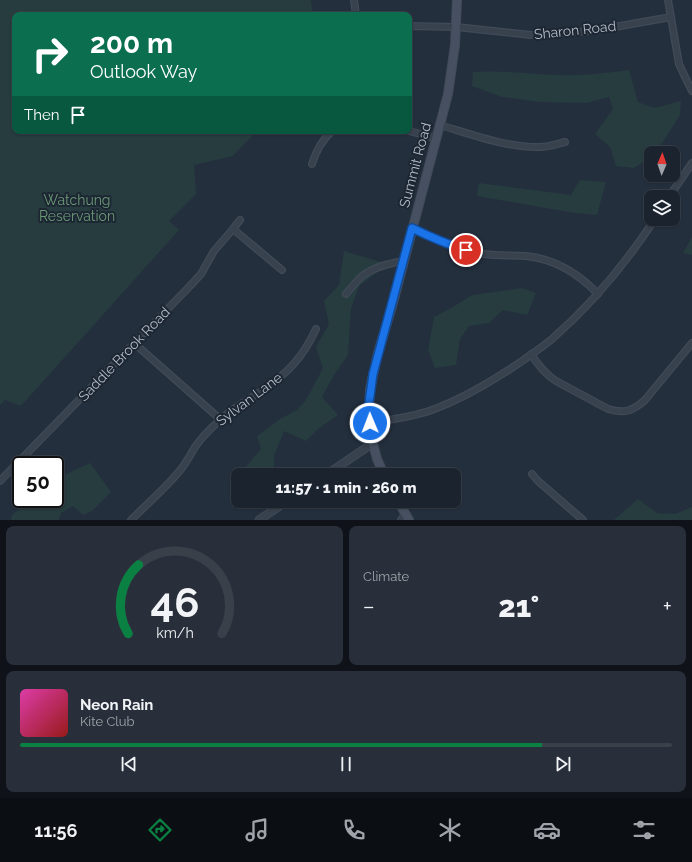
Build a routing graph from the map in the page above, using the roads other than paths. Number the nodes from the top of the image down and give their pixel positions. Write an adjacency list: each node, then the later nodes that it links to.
1 (354, 0): 4 (street)
2 (458, 0): 7 (main road, Summit Road)
3 (668, 0): 5 (street)
4 (356, 12)
5 (671, 17): 7 (street, Sharon Road); 8 (street)
6 (412, 26): 7 (street, Sharon Road)
7 (456, 27): 9 (main road, Summit Road)
8 (692, 91)
9 (440, 125): 12 (main road, Summit Road); 13 (street)
10 (412, 132): 12 (street)
11 (329, 134): 14 (street)
12 (435, 138): 19 (main road, Summit Road)
13 (565, 142)
14 (312, 164)
15 (692, 164): 16 (street)
16 (674, 190)
17 (240, 220): 20 (street, Saddle Brook Road)
18 (650, 226): 24 (street)
19 (412, 228): 21 (main road, Summit Road); 24 (street)
20 (233, 229): 22 (street); 26 (street, Saddle Brook Road)
21 (404, 261): 23 (street); 30 (main road, Summit Road)
22 (282, 270)
23 (346, 294)
24 (598, 294): 28 (street)
25 (316, 329): 29 (street, Sylvan Lane)
26 (134, 343): 29 (street); 35 (street, Saddle Brook Road)
27 (692, 343): 28 (street)
28 (530, 354): 30 (street)
29 (220, 419): 39 (street, Sylvan Lane)
30 (370, 423): 31 (main road, Summit Road)
31 (373, 443): 32 (street); 33 (main road, Summit Road)
32 (336, 468)
33 (381, 468)
34 (532, 474): 41 (street)
35 (0, 481)
36 (277, 508): 40 (street)
37 (401, 508): 38 (main road)
38 (405, 518)
39 (131, 520)
40 (259, 520)
41 (583, 520)

